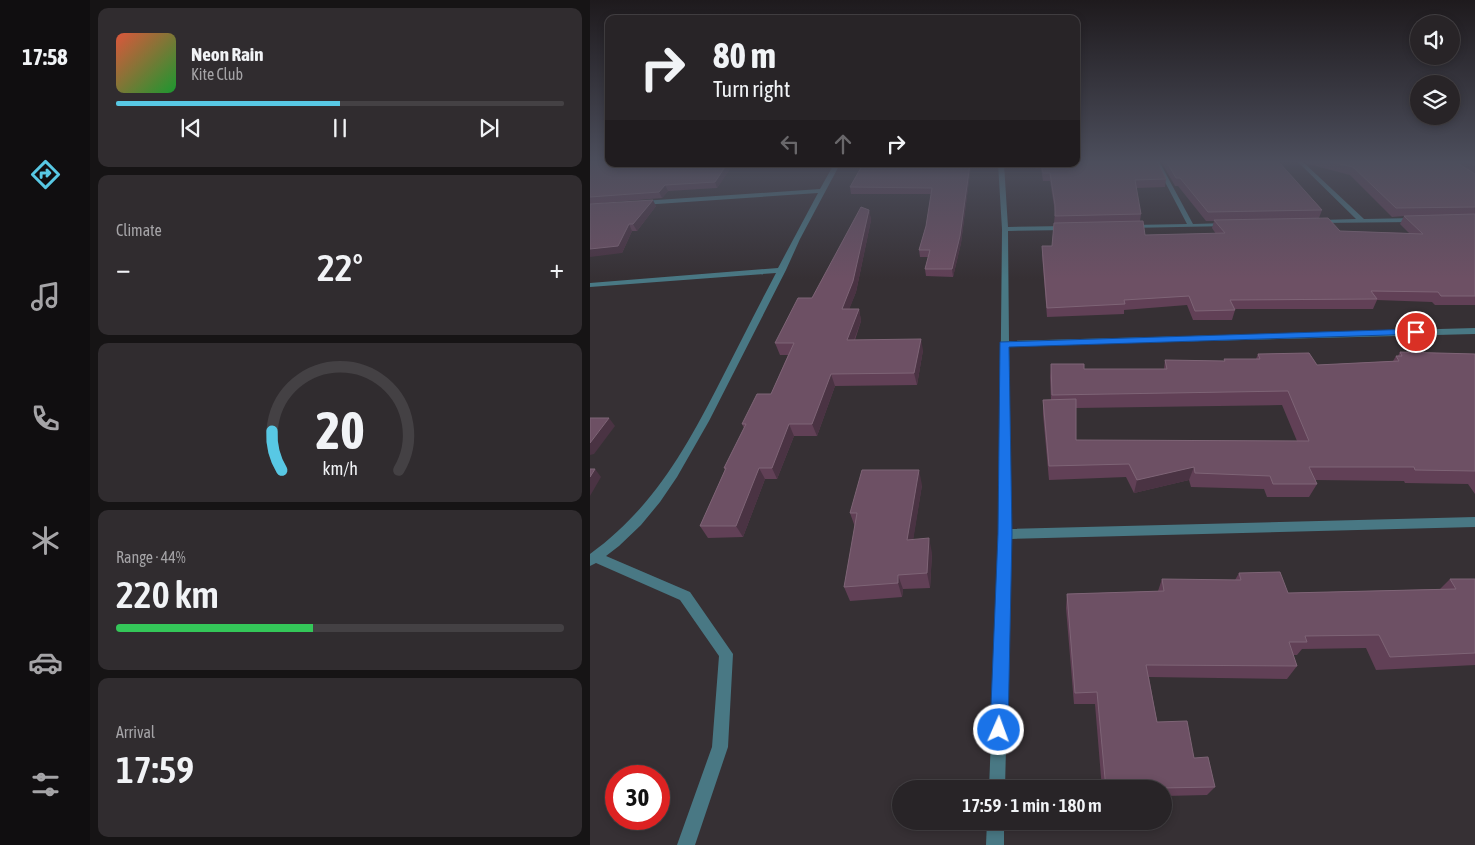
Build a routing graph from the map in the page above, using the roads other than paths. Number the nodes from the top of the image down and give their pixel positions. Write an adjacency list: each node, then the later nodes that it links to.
1 (688, 200): 6 (street)
2 (816, 200): 15 (street)
3 (1003, 200): 14 (street)
4 (1177, 200): 11 (street)
5 (1341, 200): 8 (street)
6 (638, 204)
7 (1418, 220): 8 (street)
8 (1362, 221): 9 (street)
9 (1314, 222)
10 (1239, 224): 11 (street)
11 (1191, 226): 12 (street)
12 (1122, 227)
13 (1073, 228): 14 (street)
14 (1005, 229): 18 (street)
15 (782, 270): 16 (street); 21 (street)
16 (590, 286)
17 (1475, 331): 18 (street)
18 (1004, 344): 20 (street)
19 (1475, 522): 20 (street)
20 (1005, 534): 22 (street)
21 (593, 559): 24 (street)
22 (997, 780)
23 (996, 830): 25 (street)
24 (686, 845)
25 (995, 845)

